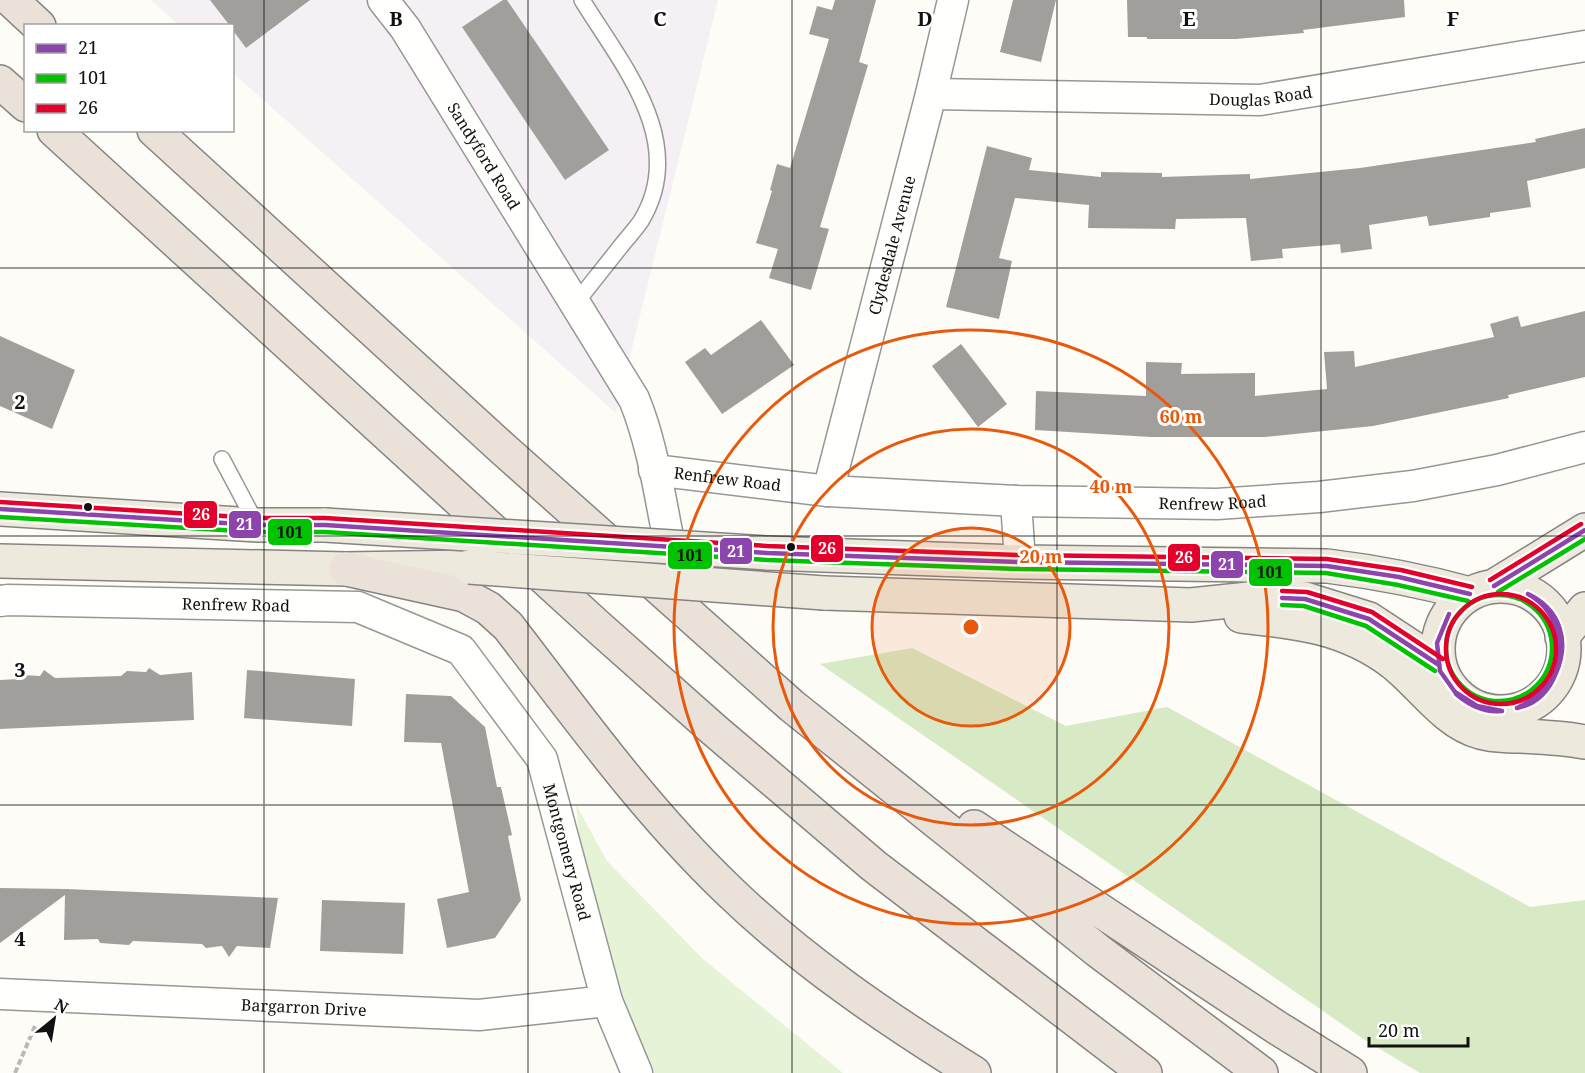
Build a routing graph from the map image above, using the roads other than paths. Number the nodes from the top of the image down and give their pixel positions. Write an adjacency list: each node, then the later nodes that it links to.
1 (11, 0): 5 (highway)
2 (582, 0): 12 (lane)
3 (953, 0): 8 (street, Clydesdale Avenue)
4 (392, 3): 12 (street, Sandyford Road)
5 (37, 24)
6 (1585, 46): 8 (street, Douglas Road)
7 (0, 82): 9 (highway)
8 (931, 94): 16 (street, Clydesdale Avenue)
9 (24, 103)
10 (56, 132): 40 (highway)
11 (156, 132): 32 (highway)
12 (575, 304): 15 (street, Sandyford Road)
13 (1585, 447): 17 (street, Renfrew Road)
14 (222, 459): 19 (lane)
15 (654, 470): 16 (street, Renfrew Road); 21 (street, Sandyford Road)
16 (828, 491): 17 (street, Renfrew Road)
17 (1016, 501): 23 (street)
18 (0, 508): 19 (main road)
19 (257, 525): 21 (main road, bridge)
20 (1585, 530): 25 (main road)
21 (670, 547): 23 (main road, bridge)
22 (0, 561): 24 (main road)
23 (1020, 562): 25 (main road)
24 (346, 569): 27 (main road, bridge); 39 (highway)
25 (1482, 590): 30 (main road); 31 (main road)
26 (0, 601): 29 (street, Renfrew Road)
27 (1191, 605): 31 (main road); 35 (main road)
28 (1585, 609): 30 (main road)
29 (461, 650): 37 (street, Montgomery Road)
30 (1570, 654): 33 (main road)
31 (1439, 664): 33 (main road)
32 (792, 706): 41 (highway); 42 (highway)
33 (1521, 709): 34 (main road)
34 (1585, 725)
35 (1585, 742)
36 (0, 994): 37 (street, Bargarron Drive)
37 (607, 1001): 38 (street, Montgomery Road)
38 (636, 1073)
39 (974, 1073)
40 (1145, 1073)
41 (1261, 1073)
42 (1350, 1073)

